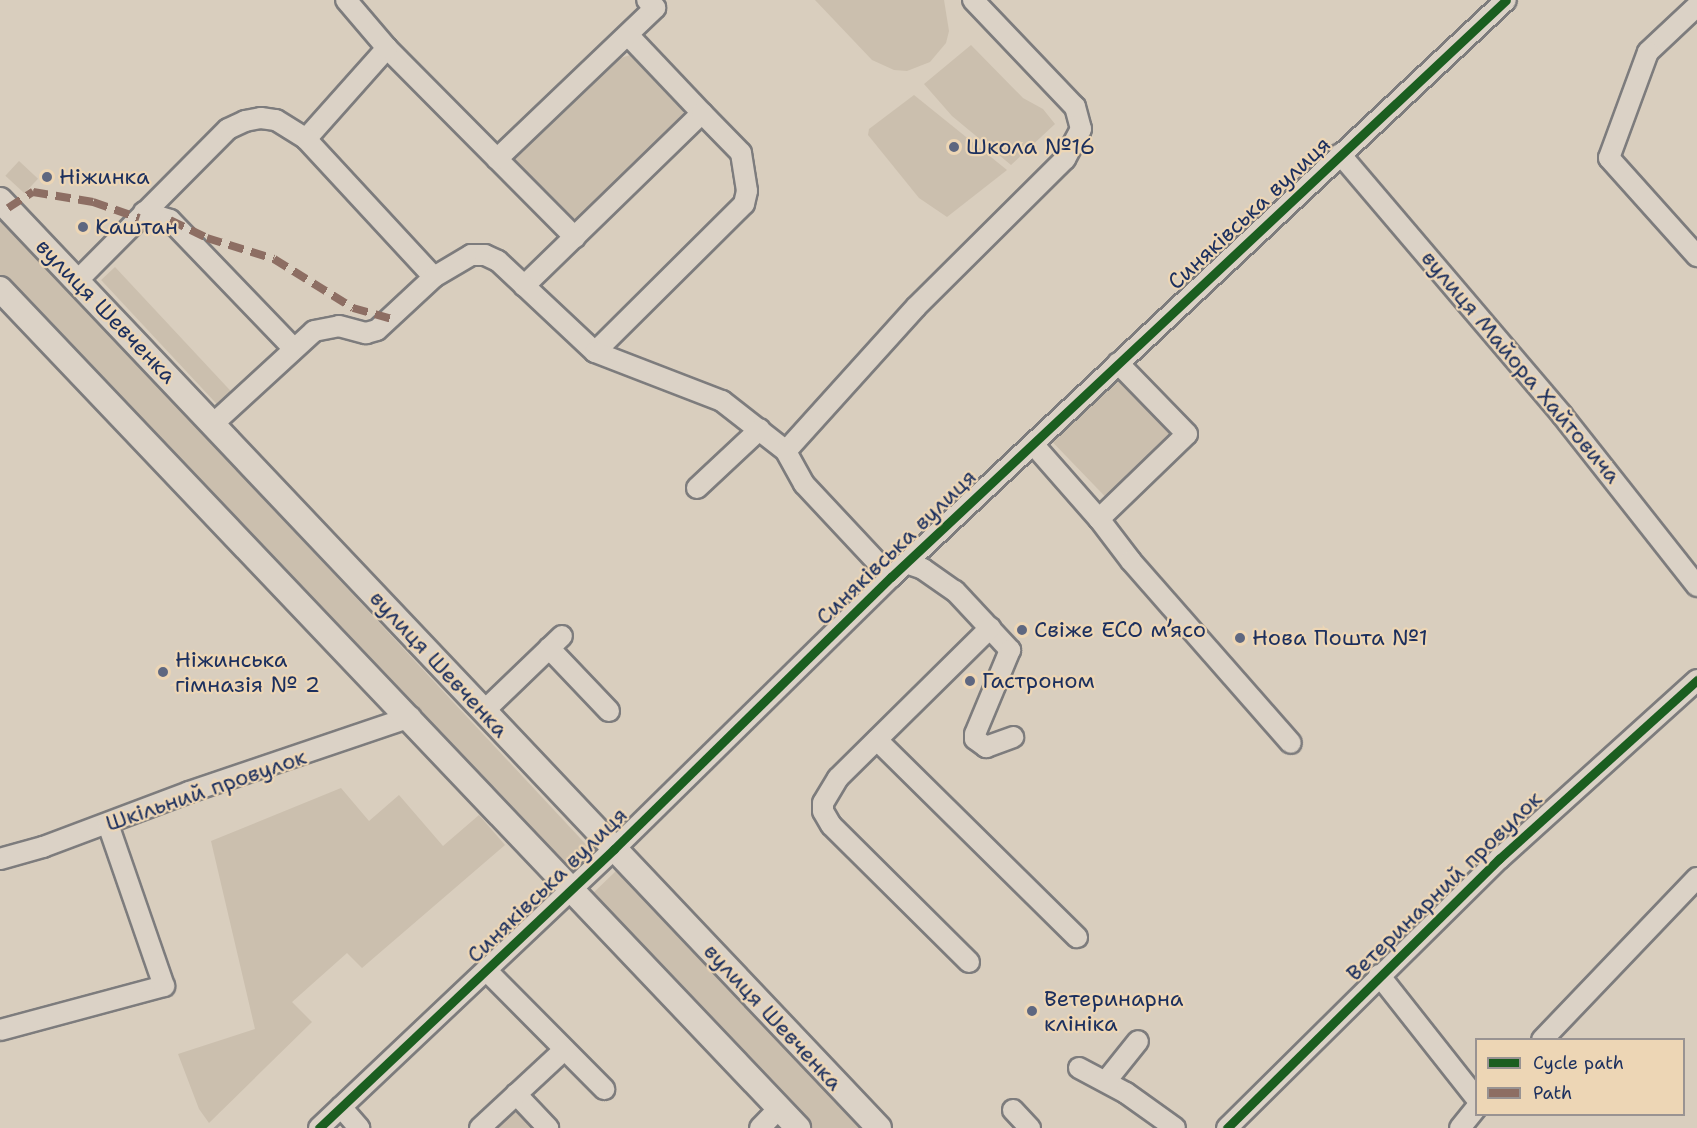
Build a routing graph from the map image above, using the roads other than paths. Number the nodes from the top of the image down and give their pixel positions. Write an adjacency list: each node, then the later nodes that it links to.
1 (346, 0): 7 (street)
2 (647, 0): 6 (street)
3 (973, 0): 26 (street)
4 (1506, 0): 10 (street, Синяківська вулиця)
5 (1697, 6): 15 (street)
6 (628, 35): 8 (street); 11 (street)
7 (387, 48): 9 (street); 11 (street)
8 (702, 112): 14 (street); 21 (street)
9 (306, 139): 13 (street); 16 (street)
10 (1340, 154): 22 (street, Синяківська вулиця); 31 (street, вулиця Майора Хайтовича)
11 (497, 159): 14 (street)
12 (0, 200): 17 (main road, вулиця Шевченка)
13 (144, 212): 17 (street); 20 (street)
14 (575, 237): 18 (street)
15 (1697, 256)
16 (434, 277): 18 (street); 20 (street)
17 (77, 281): 23 (main road, вулиця Шевченка)
18 (524, 286): 21 (street)
19 (0, 289): 36 (main road)
20 (293, 348): 23 (street)
21 (595, 352): 24 (street)
22 (1118, 363): 25 (street, Синяківська вулиця); 28 (street)
23 (213, 424): 34 (main road, вулиця Шевченка)
24 (760, 429): 26 (street); 27 (street)
25 (1033, 444): 28 (street); 29 (street, Синяківська вулиця)
26 (786, 451): 30 (street)
27 (697, 488)
28 (1099, 519): 39 (street)
29 (906, 563): 30 (street, Синяківська вулиця); 32 (street)
30 (891, 577): 41 (street, Синяківська вулиця)
31 (1697, 586)
32 (990, 628): 37 (street); 38 (street)
33 (1697, 680): 48 (street, Ветеринарний провулок)
34 (484, 711): 35 (street); 41 (main road, вулиця Шевченка)
35 (609, 711)
36 (411, 717): 40 (street, Шкільний провулок); 44 (main road)
37 (1013, 737)
38 (877, 740): 45 (street); 46 (street)
39 (1291, 742)
40 (108, 824): 42 (street, Шкільний провулок); 49 (street)
41 (614, 849): 44 (street, Синяківська вулиця); 68 (main road, вулиця Шевченка)
42 (0, 859)
43 (1697, 878): 50 (street)
44 (572, 889): 47 (street, Синяківська вулиця); 59 (main road)
45 (1077, 937)
46 (969, 962)
47 (486, 970): 52 (street); 58 (street, Синяківська вулиця)
48 (1379, 975): 57 (street, Ветеринарний провулок); 71 (street, Ветеринарний провулок)
49 (0, 1030)
50 (1544, 1038)
51 (1138, 1041): 54 (street)
52 (564, 1050): 55 (street); 56 (street)
53 (1079, 1068): 54 (street)
54 (1106, 1081): 70 (street)
55 (604, 1089)
56 (516, 1094): 64 (street); 65 (street)
57 (1475, 1097)
58 (341, 1107): 62 (street, Синяківська вулиця); 63 (street)
59 (779, 1108): 66 (street); 67 (main road)
60 (1475, 1109): 72 (street)
61 (1013, 1110): 69 (street)
62 (319, 1128)
63 (359, 1128)
64 (480, 1128)
65 (548, 1128)
66 (760, 1128)
67 (798, 1128)
68 (879, 1128)
69 (1030, 1128)
70 (1175, 1128)
71 (1227, 1128)
72 (1460, 1128)

